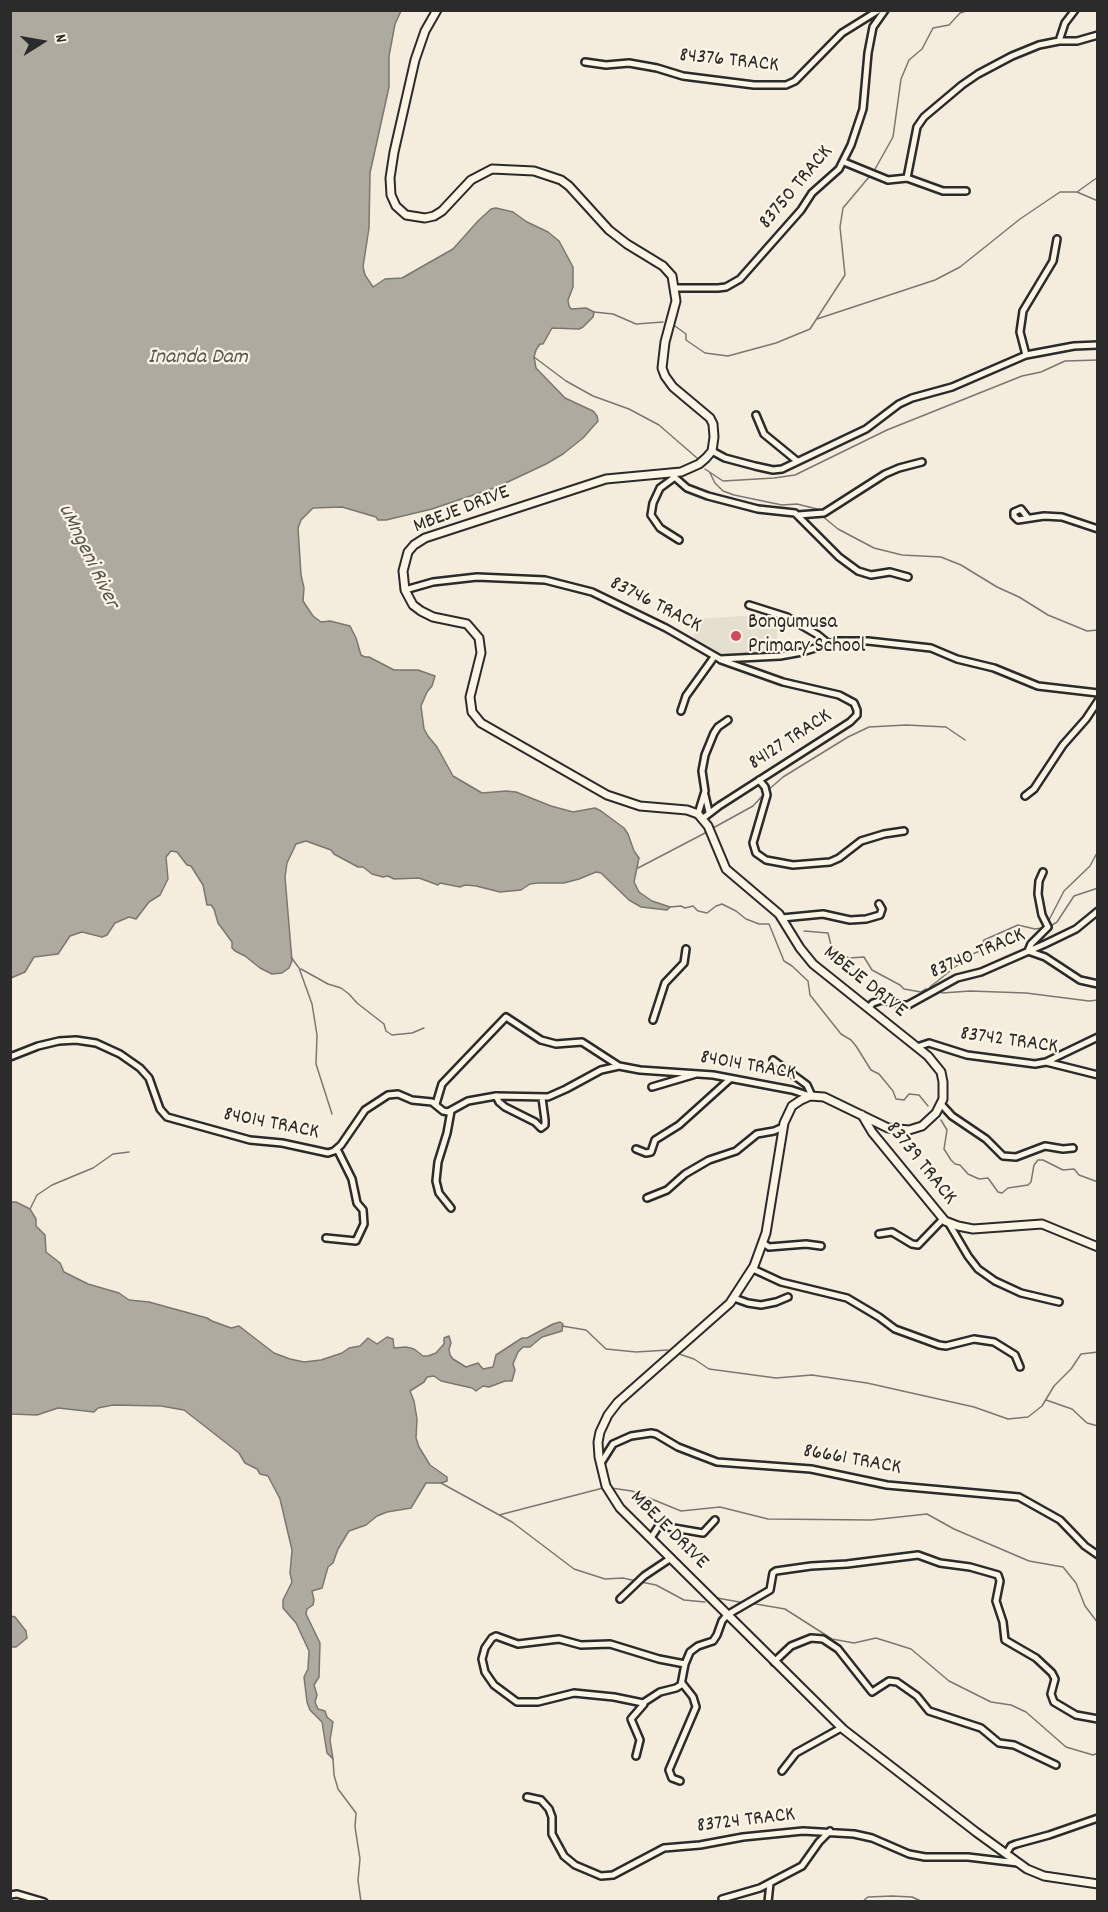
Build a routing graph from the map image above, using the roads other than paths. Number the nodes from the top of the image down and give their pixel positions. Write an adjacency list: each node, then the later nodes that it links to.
1 (437, 10): 12 (street)
2 (879, 10): 7 (street, 84376 TRACK)
3 (885, 10): 8 (street, 83750 TRACK)
4 (1075, 10): 6 (street)
5 (1098, 34): 6 (street)
6 (1059, 41): 9 (street)
7 (585, 63)
8 (844, 162): 9 (street); 12 (street, 83750 TRACK)
9 (907, 178): 10 (street)
10 (966, 191)
11 (1057, 239): 14 (street)
12 (675, 288): 16 (street)
13 (1098, 345): 14 (street)
14 (1026, 356): 17 (street)
15 (756, 415): 17 (street)
16 (712, 451): 17 (street); 19 (street, MBEJE DRIVE)
17 (797, 461)
18 (922, 462): 20 (street)
19 (673, 475): 20 (street); 23 (street); 25 (street, MBEJE DRIVE)
20 (798, 514): 24 (street)
21 (1028, 518): 22 (street)
22 (1098, 529)
23 (679, 540)
24 (908, 577)
25 (405, 590): 28 (street, 83746 TRACK); 37 (street)
26 (749, 605): 27 (street)
27 (829, 644): 28 (street); 29 (street)
28 (717, 658): 31 (street); 33 (street, 84127 TRACK)
29 (1098, 693)
30 (1098, 701): 35 (street)
31 (681, 711)
32 (728, 720): 34 (street)
33 (759, 780): 36 (street, 84127 TRACK); 38 (street)
34 (705, 793): 36 (street); 37 (street)
35 (1025, 796)
36 (709, 812): 37 (street, 84127 TRACK)
37 (700, 816): 42 (street, MBEJE DRIVE)
38 (904, 831)
39 (1043, 872): 44 (street)
40 (879, 904): 42 (street)
41 (1098, 911): 44 (street, 83740 TRACK)
42 (782, 918): 46 (street, MBEJE DRIVE)
43 (686, 949): 47 (street)
44 (1028, 951): 45 (street); 46 (street, 83740 TRACK)
45 (1098, 984)
46 (868, 1008): 49 (street, MBEJE DRIVE)
47 (653, 1020)
48 (1098, 1037): 52 (street)
49 (917, 1047): 52 (street, 83742 TRACK); 62 (street, MBEJE DRIVE)
50 (10, 1057): 67 (street, 84014 TRACK)
51 (773, 1060): 59 (street)
52 (1046, 1062): 55 (street, 83742 TRACK)
53 (619, 1065): 54 (street, 84014 TRACK); 60 (street); 61 (street)
54 (698, 1074): 56 (street, 84014 TRACK); 57 (street)
55 (1098, 1074)
56 (730, 1079): 59 (street, 84014 TRACK); 68 (street)
57 (652, 1086)
58 (496, 1096): 60 (street); 60 (street); 63 (street)
59 (811, 1096): 64 (street); 65 (street, MBEJE DRIVE)
60 (542, 1098)
61 (436, 1104): 63 (street, 84014 TRACK); 67 (street, 84014 TRACK)
62 (941, 1104): 64 (street); 66 (street)
63 (451, 1111): 70 (street)
64 (862, 1115): 71 (street, 83739 TRACK)
65 (783, 1127): 69 (street); 74 (street, MBEJE DRIVE)
66 (1073, 1148)
67 (337, 1149): 73 (street)
68 (636, 1149)
69 (647, 1198)
70 (451, 1208)
71 (945, 1221): 72 (street); 76 (street, 83739 TRACK); 80 (street)
72 (879, 1234)
73 (326, 1238)
74 (763, 1243): 75 (street); 77 (street, MBEJE DRIVE)
75 (821, 1246)
76 (1098, 1247)
77 (753, 1269): 79 (street, MBEJE DRIVE); 81 (street)
78 (788, 1297): 79 (street)
79 (734, 1298): 82 (street, MBEJE DRIVE)
80 (1059, 1302)
81 (1020, 1366)
82 (600, 1465): 84 (street, MBEJE DRIVE); 85 (street, 86661 TRACK)
83 (715, 1520): 84 (street)
84 (651, 1538): 86 (street, MBEJE DRIVE)
85 (1098, 1555)
86 (671, 1558): 87 (street); 88 (street, MBEJE DRIVE)
87 (620, 1599)
88 (727, 1615): 89 (street, MBEJE DRIVE); 90 (street); 93 (street)
89 (774, 1662): 94 (street, MBEJE DRIVE); 96 (street)
90 (685, 1664): 91 (street); 92 (street)
91 (682, 1683): 92 (street); 98 (street)
92 (645, 1702): 95 (street)
93 (1098, 1719)
94 (841, 1728): 97 (street); 102 (street, MBEJE DRIVE)
95 (636, 1755)
96 (1056, 1765)
97 (782, 1771)
98 (680, 1781)
99 (527, 1797): 101 (street, 83724 TRACK)
100 (1098, 1818): 102 (street)
101 (830, 1832): 103 (street, 83724 TRACK); 104 (street)
102 (1006, 1854): 103 (street, MBEJE DRIVE)
103 (1017, 1863): 105 (street, MBEJE DRIVE)
104 (770, 1883): 107 (street); 109 (street)
105 (1098, 1884)
106 (14, 1894): 108 (street)
107 (722, 1899)
108 (44, 1902)
109 (768, 1902)

